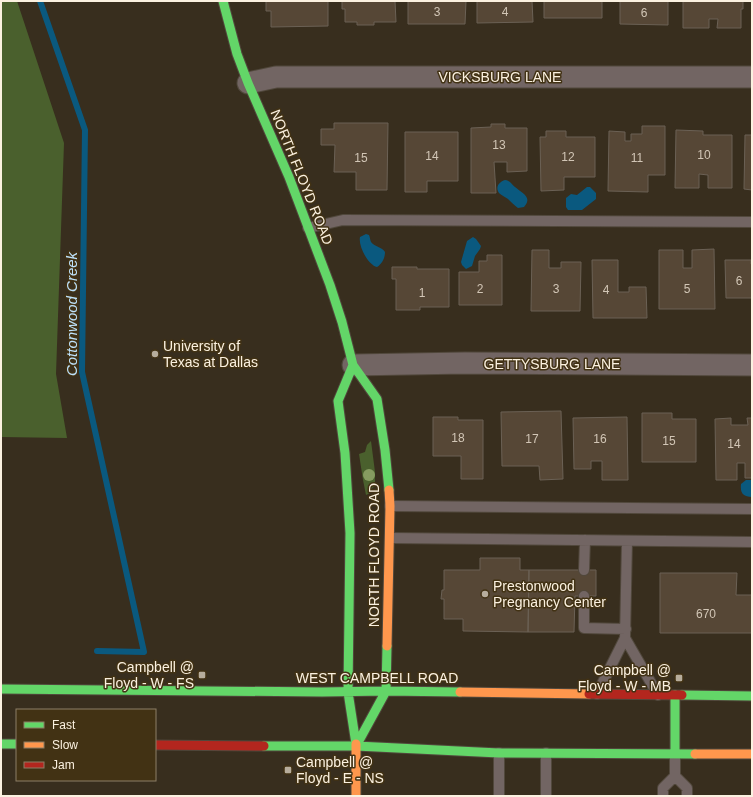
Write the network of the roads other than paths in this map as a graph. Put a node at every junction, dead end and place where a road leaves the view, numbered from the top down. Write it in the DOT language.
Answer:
graph roads {
  1 [pos="223,1"];
  2 [pos="752,77"];
  3 [pos="248,83"];
  4 [pos="752,222"];
  5 [pos="308,228"];
  6 [pos="353,365"];
  7 [pos="752,365"];
  8 [pos="390,506"];
  9 [pos="752,509"];
  10 [pos="390,538"];
  11 [pos="585,540"];
  12 [pos="627,541"];
  13 [pos="752,542"];
  14 [pos="584,570"];
  15 [pos="584,596"];
  16 [pos="626,634"];
  17 [pos="1,689"];
  18 [pos="386,691"];
  19 [pos="348,692"];
  20 [pos="597,694"];
  21 [pos="658,695"];
  22 [pos="675,695"];
  23 [pos="752,696"];
  24 [pos="1,744"];
  25 [pos="16,744"];
  26 [pos="156,745"];
  27 [pos="356,746"];
  28 [pos="500,753"];
  29 [pos="546,753"];
  30 [pos="675,754"];
  31 [pos="752,754"];
  32 [pos="675,776"];
  33 [pos="356,796"];
  34 [pos="499,796"];
  35 [pos="546,796"];
  36 [pos="663,796"];
  37 [pos="687,796"];
  1 -- 3 [label="main road, NORTH FLOYD ROAD"];
  2 -- 3 [label="street, VICKSBURG LANE"];
  3 -- 5 [label="main road, NORTH FLOYD ROAD"];
  4 -- 5 [label="lane"];
  5 -- 6 [label="main road, NORTH FLOYD ROAD"];
  6 -- 7 [label="street, GETTYSBURG LANE"];
  6 -- 8 [label="main road, NORTH FLOYD ROAD"];
  6 -- 19 [label="main road, NORTH FLOYD ROAD"];
  8 -- 9 [label="lane"];
  8 -- 10 [label="main road, NORTH FLOYD ROAD"];
  10 -- 11 [label="lane"];
  10 -- 18 [label="main road, NORTH FLOYD ROAD"];
  11 -- 12 [label="lane"];
  11 -- 14 [label="lane"];
  12 -- 13 [label="lane"];
  12 -- 16 [label="lane"];
  15 -- 16 [label="lane"];
  16 -- 20 [label="lane"];
  16 -- 21 [label="lane"];
  17 -- 19 [label="main road, WEST CAMPBELL ROAD"];
  18 -- 19 [label="main road, WEST CAMPBELL ROAD"];
  18 -- 20 [label="main road, WEST CAMPBELL ROAD"];
  18 -- 27 [label="main road, NORTH FLOYD ROAD"];
  19 -- 27 [label="main road, NORTH FLOYD ROAD"];
  20 -- 21 [label="main road, WEST CAMPBELL ROAD"];
  21 -- 22 [label="main road, WEST CAMPBELL ROAD"];
  22 -- 23 [label="main road, WEST CAMPBELL ROAD"];
  22 -- 30 [label="main road"];
  24 -- 25 [label="main road"];
  26 -- 27 [label="main road"];
  27 -- 28 [label="main road"];
  27 -- 33 [label="main road, NORTH FLOYD ROAD"];
  28 -- 29 [label="main road"];
  28 -- 34 [label="lane"];
  29 -- 30 [label="main road"];
  29 -- 35 [label="lane"];
  30 -- 31 [label="main road"];
  30 -- 32 [label="lane"];
  32 -- 36 [label="lane"];
  32 -- 37 [label="lane"];
}
